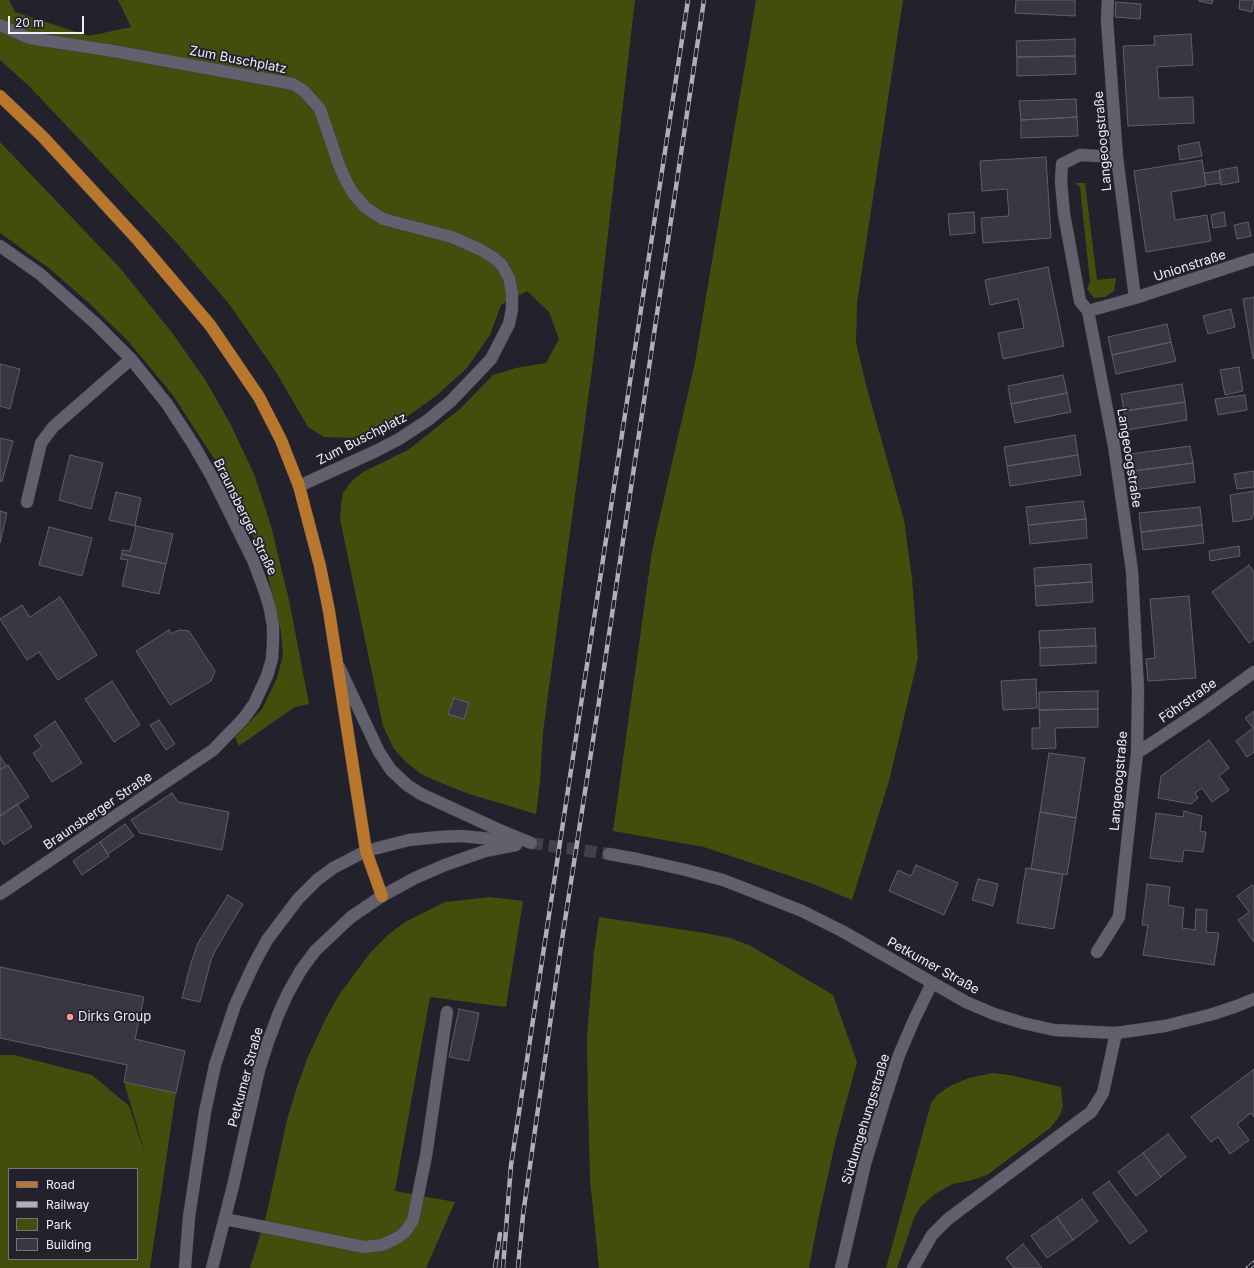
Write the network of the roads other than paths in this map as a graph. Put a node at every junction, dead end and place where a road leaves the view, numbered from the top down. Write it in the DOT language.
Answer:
graph roads {
  1 [pos="1108,0"];
  2 [pos="0,25"];
  3 [pos="0,96"];
  4 [pos="1117,157"];
  5 [pos="0,246"];
  6 [pos="1254,259"];
  7 [pos="1135,298"];
  8 [pos="1088,311"];
  9 [pos="131,359"];
  10 [pos="299,486"];
  11 [pos="27,502"];
  12 [pos="336,659"];
  13 [pos="1254,672"];
  14 [pos="1137,753"];
  15 [pos="531,843"];
  16 [pos="366,851"];
  17 [pos="609,854"];
  18 [pos="0,894"];
  19 [pos="382,896"];
  20 [pos="1098,952"];
  21 [pos="932,983"];
  22 [pos="1254,999"];
  23 [pos="447,1012"];
  24 [pos="1116,1033"];
  25 [pos="225,1219"];
  26 [pos="185,1268"];
  27 [pos="212,1268"];
  28 [pos="841,1268"];
  29 [pos="913,1268"];
  1 -- 4 [label="street, Langeoogstraße"];
  2 -- 10 [label="street, Zum Buschplatz"];
  3 -- 10 [label="main road"];
  4 -- 7 [label="street, Langeoogstraße"];
  4 -- 8 [label="street, Langeoogstraße"];
  5 -- 9 [label="street, Braunsberger Straße"];
  6 -- 7 [label="street, Unionstraße"];
  7 -- 8 [label="street"];
  8 -- 14 [label="street, Langeoogstraße"];
  9 -- 11 [label="street"];
  9 -- 18 [label="street, Braunsberger Straße"];
  10 -- 12 [label="main road"];
  12 -- 15 [label="street"];
  12 -- 16 [label="main road"];
  13 -- 14 [label="street, Föhrstraße"];
  14 -- 20 [label="street, Langeoogstraße"];
  15 -- 16 [label="street"];
  15 -- 19 [label="street, Petkumer Straße"];
  16 -- 19 [label="main road"];
  16 -- 26 [label="street"];
  17 -- 21 [label="street, Petkumer Straße"];
  19 -- 25 [label="street, Petkumer Straße"];
  21 -- 24 [label="street, Petkumer Straße"];
  21 -- 28 [label="street, Südumgehungsstraße"];
  22 -- 24 [label="street, Petkumer Straße"];
  23 -- 25 [label="street"];
  24 -- 29 [label="street"];
  25 -- 27 [label="street, Petkumer Straße"];
}
